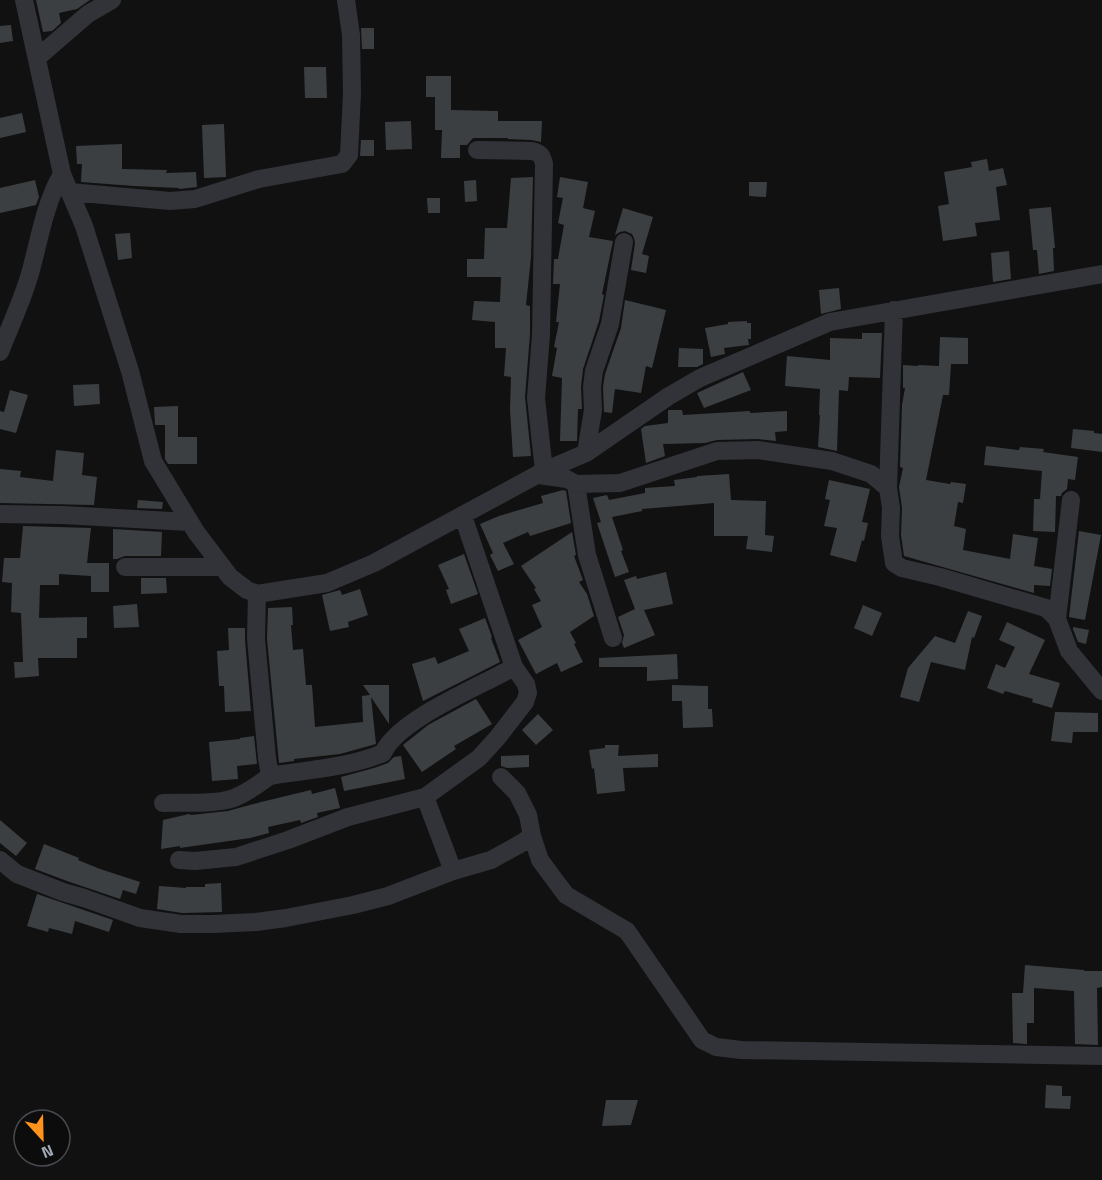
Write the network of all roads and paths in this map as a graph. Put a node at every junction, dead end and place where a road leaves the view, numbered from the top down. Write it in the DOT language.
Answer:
graph roads {
  1 [pos="24,0"];
  2 [pos="112,0"];
  3 [pos="346,0"];
  4 [pos="37,58"];
  5 [pos="477,150"];
  6 [pos="62,174"];
  7 [pos="70,192"];
  8 [pos="624,242"];
  9 [pos="1102,274"];
  10 [pos="894,310"];
  11 [pos="0,352"];
  12 [pos="586,453"];
  13 [pos="542,473"];
  14 [pos="576,484"];
  15 [pos="888,488"];
  16 [pos="1071,500"];
  17 [pos="0,514"];
  18 [pos="463,516"];
  19 [pos="189,522"];
  20 [pos="125,567"];
  21 [pos="223,567"];
  22 [pos="257,594"];
  23 [pos="1057,619"];
  24 [pos="613,638"];
  25 [pos="514,668"];
  26 [pos="1102,691"];
  27 [pos="270,776"];
  28 [pos="501,777"];
  29 [pos="425,797"];
  30 [pos="163,803"];
  31 [pos="532,836"];
  32 [pos="0,860"];
  33 [pos="179,860"];
  34 [pos="453,871"];
  35 [pos="1102,1056"];
  1 -- 4 [label="street"];
  2 -- 4 [label="street"];
  3 -- 7 [label="street"];
  4 -- 6 [label="street"];
  5 -- 13 [label="street"];
  6 -- 7 [label="street"];
  6 -- 11 [label="street"];
  7 -- 19 [label="street"];
  8 -- 12 [label="street"];
  9 -- 10 [label="street"];
  10 -- 12 [label="street"];
  10 -- 15 [label="street"];
  12 -- 13 [label="street"];
  13 -- 14 [label="street"];
  13 -- 18 [label="street"];
  14 -- 15 [label="street"];
  14 -- 24 [label="street"];
  15 -- 23 [label="street"];
  16 -- 23 [label="street"];
  17 -- 19 [label="street"];
  18 -- 22 [label="street"];
  18 -- 25 [label="street"];
  19 -- 21 [label="street"];
  20 -- 21 [label="street"];
  21 -- 22 [label="street"];
  22 -- 27 [label="street"];
  23 -- 26 [label="street"];
  25 -- 27 [label="street"];
  25 -- 29 [label="street"];
  27 -- 30 [label="street"];
  28 -- 31 [label="street"];
  29 -- 33 [label="street"];
  29 -- 34 [label="street"];
  31 -- 34 [label="street"];
  31 -- 35 [label="street"];
  32 -- 34 [label="street"];
}
